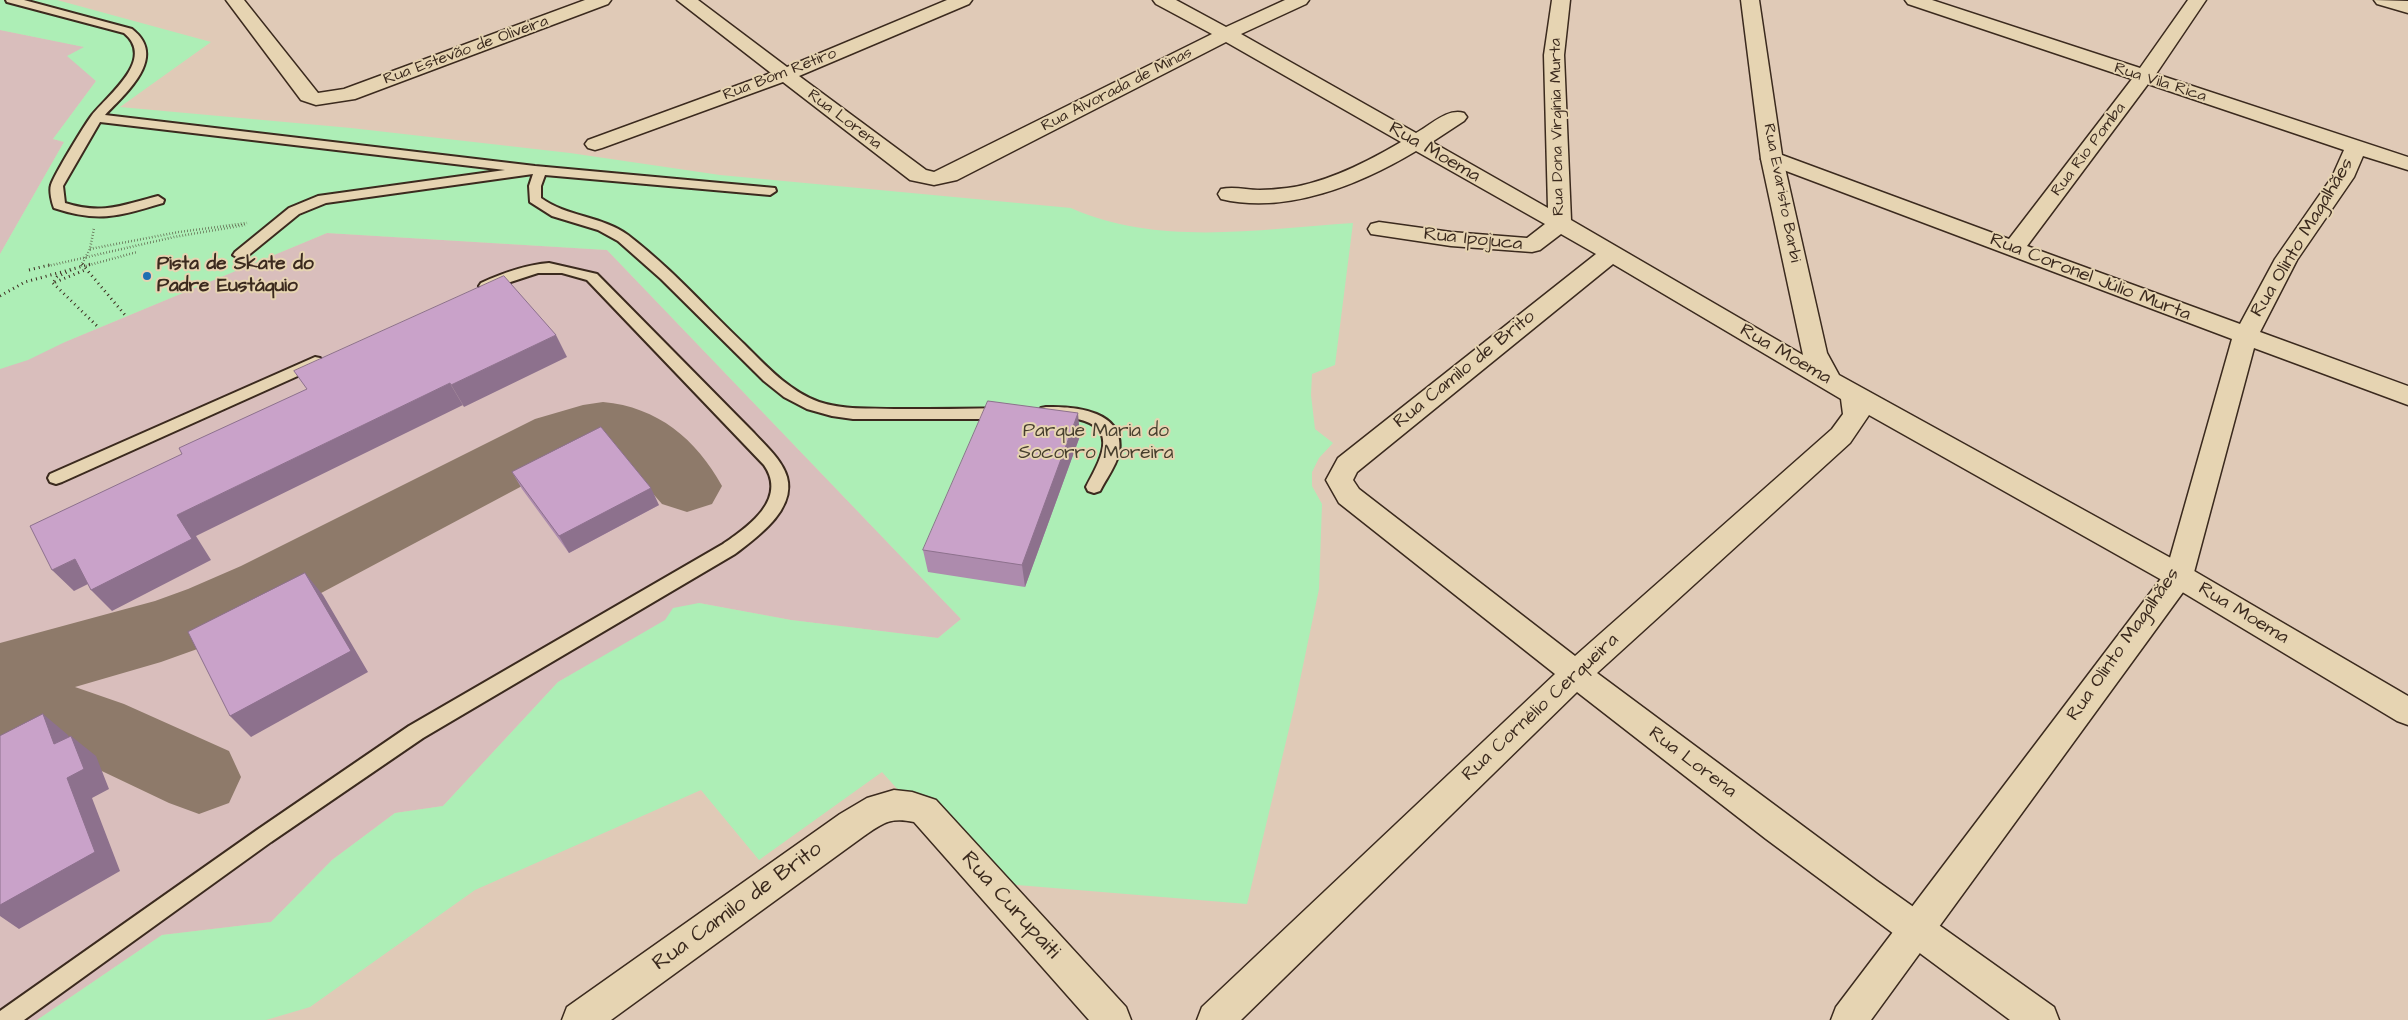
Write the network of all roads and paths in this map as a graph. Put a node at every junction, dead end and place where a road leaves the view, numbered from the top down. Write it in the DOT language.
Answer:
graph roads {
  1 [pos="11,0"];
  2 [pos="602,0"];
  3 [pos="686,0"];
  4 [pos="963,0"];
  5 [pos="1162,0"];
  6 [pos="1300,0"];
  7 [pos="1560,0"];
  8 [pos="1750,0"];
  9 [pos="1914,0"];
  10 [pos="2197,0"];
  11 [pos="2383,0"];
  12 [pos="244,2"];
  13 [pos="2408,7"];
  14 [pos="1226,34"];
  15 [pos="784,75"];
  16 [pos="2144,78"];
  17 [pos="1457,117"];
  18 [pos="96,118"];
  19 [pos="1416,143"];
  20 [pos="595,144"];
  21 [pos="2356,147"];
  22 [pos="1772,159"];
  23 [pos="2408,164"];
  24 [pos="537,171"];
  25 [pos="934,179"];
  26 [pos="770,191"];
  27 [pos="1229,194"];
  28 [pos="158,200"];
  29 [pos="97,215"];
  30 [pos="282,219"];
  31 [pos="1560,224"];
  32 [pos="1379,229"];
  33 [pos="90,249"];
  34 [pos="2013,249"];
  35 [pos="137,252"];
  36 [pos="1612,253"];
  37 [pos="240,254"];
  38 [pos="86,256"];
  39 [pos="81,266"];
  40 [pos="29,270"];
  41 [pos="85,270"];
  42 [pos="53,283"];
  43 [pos="468,294"];
  44 [pos="0,296"];
  45 [pos="125,315"];
  46 [pos="97,326"];
  47 [pos="2245,337"];
  48 [pos="326,357"];
  49 [pos="1841,388"];
  50 [pos="2408,396"];
  51 [pos="1034,412"];
  52 [pos="1014,413"];
  53 [pos="56,478"];
  54 [pos="1094,487"];
  55 [pos="1349,496"];
  56 [pos="2179,576"];
  57 [pos="1575,674"];
  58 [pos="2408,712"];
  59 [pos="900,803"];
  60 [pos="1916,932"];
  61 [pos="6,1020"];
  62 [pos="580,1020"];
  63 [pos="1113,1020"];
  64 [pos="1215,1020"];
  65 [pos="1849,1020"];
  66 [pos="2042,1020"];
  1 -- 18 [label="lane"];
  2 -- 12 [label="street, Rua Estevão de Oliveira"];
  3 -- 15 [label="street, Rua Lorena"];
  4 -- 15 [label="street, Rua Bom Retiro"];
  5 -- 14 [label="street, Rua Moema"];
  6 -- 14 [label="street, Rua Alvorada de Minas"];
  7 -- 31 [label="street, Rua Dona Virgínia Murta"];
  8 -- 22 [label="street, Rua Evaristo Barbi"];
  9 -- 16 [label="street, Rua Vila Rica"];
  10 -- 16 [label="street, Rua Rio Pomba"];
  11 -- 13 [label="street"];
  14 -- 19 [label="street, Rua Moema"];
  14 -- 25 [label="street, Rua Alvorada de Minas"];
  15 -- 20 [label="street, Rua Bom Retiro"];
  15 -- 25 [label="street, Rua Lorena"];
  16 -- 21 [label="street, Rua Vila Rica"];
  16 -- 34 [label="street, Rua Rio Pomba"];
  17 -- 19 [label="street"];
  18 -- 24 [label="lane"];
  18 -- 29 [label="lane"];
  19 -- 27 [label="street"];
  19 -- 31 [label="street, Rua Moema"];
  21 -- 23 [label="street, Rua Vila Rica"];
  21 -- 47 [label="street, Rua Olinto Magalhães"];
  22 -- 34 [label="street, Rua Coronel Júlio Murta"];
  22 -- 49 [label="street, Rua Evaristo Barbi"];
  24 -- 26 [label="lane"];
  24 -- 30 [label="lane"];
  24 -- 52 [label="lane"];
  28 -- 29 [label="lane"];
  29 -- 33 [label="path"];
  30 -- 33 [label="path"];
  30 -- 37 [label="lane"];
  30 -- 38 [label="path"];
  31 -- 32 [label="street, Rua Ipojuca"];
  31 -- 36 [label="street, Rua Moema"];
  33 -- 38 [label="path"];
  34 -- 47 [label="street, Rua Coronel Júlio Murta"];
  35 -- 39 [label="path"];
  36 -- 49 [label="street, Rua Moema"];
  36 -- 55 [label="street, Rua Camilo de Brito"];
  38 -- 39 [label="path"];
  38 -- 40 [label="path"];
  39 -- 41 [label="path"];
  39 -- 42 [label="path"];
  39 -- 44 [label="path"];
  41 -- 42 [label="path"];
  41 -- 45 [label="path"];
  42 -- 46 [label="path"];
  43 -- 61 [label="lane"];
  47 -- 50 [label="street, Rua Coronel Júlio Murta"];
  47 -- 56 [label="street, Rua Olinto Magalhães"];
  48 -- 53 [label="lane"];
  49 -- 56 [label="street, Rua Moema"];
  49 -- 57 [label="street, Rua Cornélio Cerqueira"];
  51 -- 54 [label="lane"];
  55 -- 57 [label="street, Rua Lorena"];
  56 -- 58 [label="street, Rua Moema"];
  56 -- 60 [label="street, Rua Olinto Magalhães"];
  57 -- 60 [label="street, Rua Lorena"];
  57 -- 64 [label="street, Rua Cornélio Cerqueira"];
  59 -- 62 [label="street, Rua Camilo de Brito"];
  59 -- 63 [label="street, Rua Curupaiti"];
  60 -- 65 [label="street, Rua Olinto Magalhães"];
  60 -- 66 [label="street, Rua Lorena"];
}
